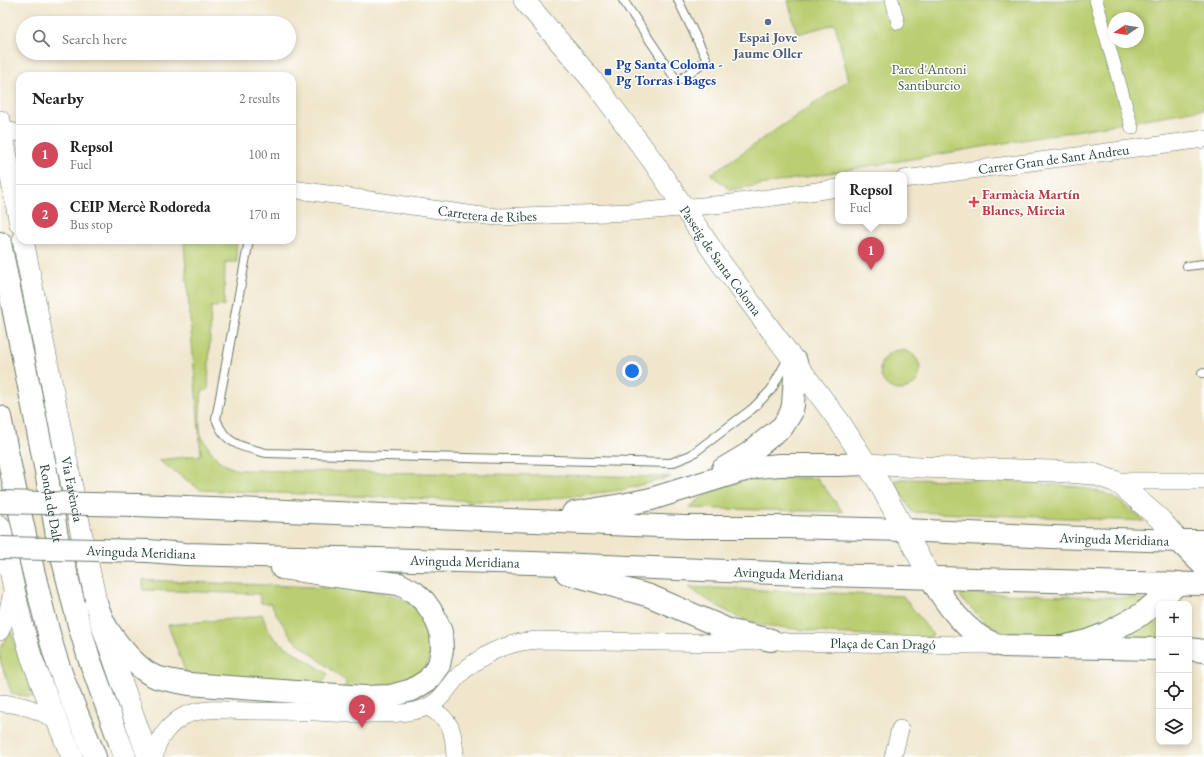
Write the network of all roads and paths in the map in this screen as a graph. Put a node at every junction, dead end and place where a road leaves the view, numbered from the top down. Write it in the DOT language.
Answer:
graph roads {
  1 [pos="623,0"];
  2 [pos="678,0"];
  3 [pos="892,0"];
  4 [pos="1096,0"];
  5 [pos="528,1"];
  6 [pos="898,23"];
  7 [pos="6,128"];
  8 [pos="1132,128"];
  9 [pos="1204,139"];
  10 [pos="907,179"];
  11 [pos="835,188"];
  12 [pos="296,190"];
  13 [pos="16,197"];
  14 [pos="683,208"];
  15 [pos="0,243"];
  16 [pos="24,244"];
  17 [pos="248,244"];
  18 [pos="1204,264"];
  19 [pos="1187,266"];
  20 [pos="793,358"];
  21 [pos="0,416"];
  22 [pos="866,464"];
  23 [pos="1114,481"];
  24 [pos="1204,481"];
  25 [pos="687,488"];
  26 [pos="0,502"];
  27 [pos="524,521"];
  28 [pos="0,526"];
  29 [pos="905,530"];
  30 [pos="1179,541"];
  31 [pos="1204,541"];
  32 [pos="0,548"];
  33 [pos="186,554"];
  34 [pos="533,563"];
  35 [pos="1204,566"];
  36 [pos="930,577"];
  37 [pos="1179,583"];
  38 [pos="1204,584"];
  39 [pos="13,585"];
  40 [pos="96,604"];
  41 [pos="0,632"];
  42 [pos="771,640"];
  43 [pos="995,645"];
  44 [pos="1063,647"];
  45 [pos="1156,649"];
  46 [pos="1192,649"];
  47 [pos="1204,651"];
  48 [pos="0,703"];
  49 [pos="428,706"];
  50 [pos="56,721"];
  51 [pos="900,729"];
  52 [pos="72,757"];
  53 [pos="95,757"];
  54 [pos="125,757"];
  55 [pos="148,757"];
  56 [pos="155,757"];
  57 [pos="455,757"];
  58 [pos="894,757"];
  1 -- 2 [label="lane"];
  3 -- 6 [label="street"];
  4 -- 8 [label="street"];
  5 -- 14 [label="street, Passeig de Santa Coloma"];
  7 -- 13 [label="street"];
  9 -- 10 [label="street, Carrer Gran de Sant Andreu"];
  11 -- 14 [label="street"];
  12 -- 14 [label="street, Carretera de Ribes"];
  14 -- 20 [label="street, Passeig de Santa Coloma"];
  15 -- 54 [label="main road, Ronda de Dalt"];
  16 -- 40 [label="street, Via Favència"];
  17 -- 20 [label="lane"];
  18 -- 19 [label="lane"];
  20 -- 22 [label="street, Passeig de Santa Coloma"];
  20 -- 25 [label="main road"];
  21 -- 53 [label="main road"];
  22 -- 23 [label="street"];
  22 -- 25 [label="main road"];
  22 -- 29 [label="street, Passeig de Santa Coloma"];
  23 -- 24 [label="street"];
  23 -- 30 [label="street"];
  25 -- 27 [label="main road"];
  26 -- 27 [label="main road, Avinguda Meridiana, bridge"];
  27 -- 29 [label="main road, Avinguda Meridiana"];
  28 -- 39 [label="street"];
  29 -- 30 [label="main road, Avinguda Meridiana"];
  29 -- 36 [label="street"];
  30 -- 31 [label="main road, Avinguda Meridiana"];
  30 -- 35 [label="main road"];
  32 -- 33 [label="main road, Avinguda Meridiana, bridge"];
  33 -- 34 [label="main road, Avinguda Meridiana"];
  33 -- 40 [label="main road"];
  34 -- 36 [label="main road, Avinguda Meridiana"];
  34 -- 42 [label="main road"];
  36 -- 37 [label="main road, Avinguda Meridiana"];
  36 -- 43 [label="main road, Plaça de Can Dragó"];
  37 -- 38 [label="main road, Avinguda Meridiana"];
  37 -- 44 [label="main road"];
  39 -- 41 [label="street"];
  39 -- 50 [label="street"];
  40 -- 55 [label="street, Via Favència"];
  42 -- 43 [label="street, Plaça de Can Dragó"];
  42 -- 49 [label="street"];
  43 -- 44 [label="main road, Plaça de Can Dragó"];
  44 -- 45 [label="main road, Plaça de Can Dragó"];
  46 -- 47 [label="main road"];
  48 -- 50 [label="street"];
  49 -- 56 [label="street"];
  49 -- 57 [label="street"];
  50 -- 52 [label="street"];
  51 -- 58 [label="street"];
}
